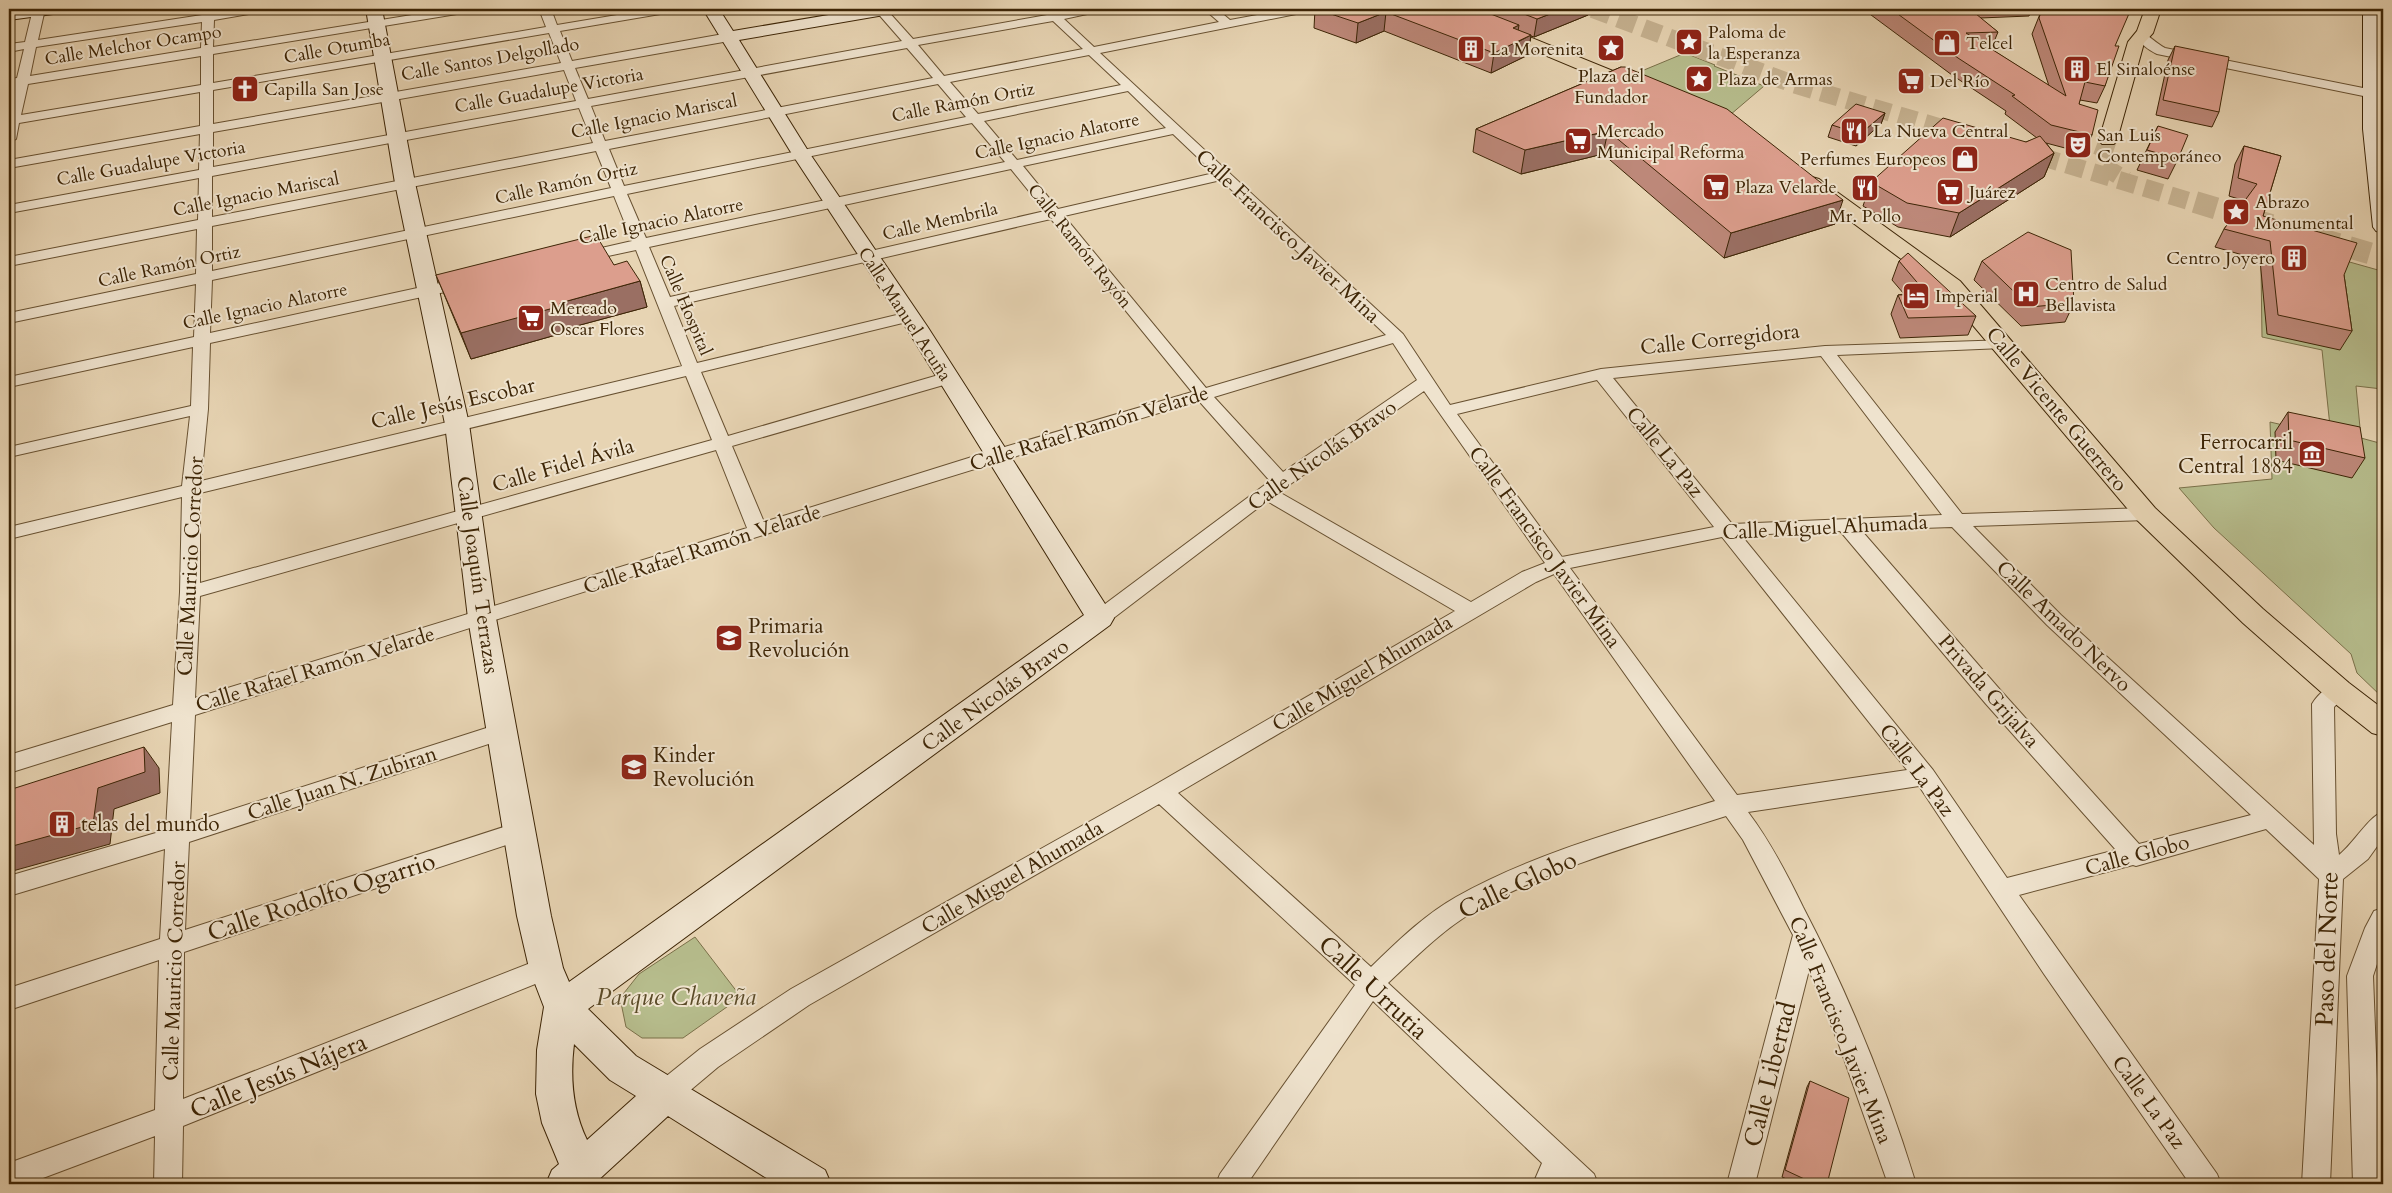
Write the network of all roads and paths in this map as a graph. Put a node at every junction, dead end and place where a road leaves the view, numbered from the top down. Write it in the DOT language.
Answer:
graph roads {
  1 [pos="261,9"];
  2 [pos="469,9"];
  3 [pos="545,9"];
  4 [pos="672,9"];
  5 [pos="711,9"];
  6 [pos="884,9"];
  7 [pos="1097,9"];
  8 [pos="1210,9"];
  9 [pos="1306,9"];
  10 [pos="1433,9"];
  11 [pos="2154,9"];
  12 [pos="2370,9"];
  13 [pos="44,10"];
  14 [pos="1051,12"];
  15 [pos="208,13"];
  16 [pos="9,16"];
  17 [pos="376,16"];
  18 [pos="1228,24"];
  19 [pos="554,29"];
  20 [pos="2142,36"];
  21 [pos="729,37"];
  22 [pos="910,43"];
  23 [pos="31,45"];
  24 [pos="9,48"];
  25 [pos="1092,50"];
  26 [pos="207,51"];
  27 [pos="384,58"];
  28 [pos="568,66"];
  29 [pos="750,72"];
  30 [pos="941,79"];
  31 [pos="23,80"];
  32 [pos="9,83"];
  33 [pos="1131,87"];
  34 [pos="205,88"];
  35 [pos="2377,95"];
  36 [pos="1658,96"];
  37 [pos="391,97"];
  38 [pos="583,103"];
  39 [pos="775,111"];
  40 [pos="975,119"];
  41 [pos="11,121"];
  42 [pos="206,130"];
  43 [pos="1175,130"];
  44 [pos="398,136"];
  45 [pos="9,139"];
  46 [pos="2108,140"];
  47 [pos="601,145"];
  48 [pos="801,154"];
  49 [pos="9,164"];
  50 [pos="1014,164"];
  51 [pos="206,173"];
  52 [pos="1800,174"];
  53 [pos="1223,175"];
  54 [pos="405,183"];
  55 [pos="619,190"];
  56 [pos="834,203"];
  57 [pos="9,208"];
  58 [pos="1055,214"];
  59 [pos="204,224"];
  60 [pos="2383,227"];
  61 [pos="416,234"];
  62 [pos="641,244"];
  63 [pos="868,257"];
  64 [pos="9,261"];
  65 [pos="563,261"];
  66 [pos="204,278"];
  67 [pos="486,278"];
  68 [pos="428,291"];
  69 [pos="665,303"];
  70 [pos="909,317"];
  71 [pos="9,318"];
  72 [pos="1397,337"];
  73 [pos="201,339"];
  74 [pos="2003,344"];
  75 [pos="1825,351"];
  76 [pos="693,370"];
  77 [pos="1601,374"];
  78 [pos="948,378"];
  79 [pos="1427,381"];
  80 [pos="9,382"];
  81 [pos="1203,395"];
  82 [pos="199,409"];
  83 [pos="1446,411"];
  84 [pos="457,424"];
  85 [pos="721,444"];
  86 [pos="9,452"];
  87 [pos="997,455"];
  88 [pos="1274,488"];
  89 [pos="191,489"];
  90 [pos="2146,514"];
  91 [pos="470,515"];
  92 [pos="1957,520"];
  93 [pos="1845,524"];
  94 [pos="1729,530"];
  95 [pos="758,532"];
  96 [pos="9,533"];
  97 [pos="1558,565"];
  98 [pos="190,592"];
  99 [pos="1469,610"];
  100 [pos="482,618"];
  101 [pos="1100,618"];
  102 [pos="2339,691"];
  103 [pos="183,709"];
  104 [pos="2383,725"];
  105 [pos="502,731"];
  106 [pos="9,764"];
  107 [pos="1925,776"];
  108 [pos="1161,792"];
  109 [pos="1732,805"];
  110 [pos="2271,819"];
  111 [pos="2383,821"];
  112 [pos="519,831"];
  113 [pos="178,836"];
  114 [pos="2136,856"];
  115 [pos="2331,876"];
  116 [pos="9,886"];
  117 [pos="2002,889"];
  118 [pos="2383,918"];
  119 [pos="1805,935"];
  120 [pos="172,944"];
  121 [pos="546,968"];
  122 [pos="1371,983"];
  123 [pos="9,999"];
  124 [pos="562,1007"];
  125 [pos="664,1095"];
  126 [pos="169,1118"];
  127 [pos="1552,1172"];
  128 [pos="9,1177"];
  129 [pos="574,1177"];
  130 [pos="168,1184"];
  131 [pos="811,1184"];
  132 [pos="1230,1184"];
  133 [pos="1584,1184"];
  134 [pos="1741,1184"];
  135 [pos="1902,1184"];
  136 [pos="2208,1184"];
  137 [pos="2316,1184"];
  138 [pos="2367,1184"];
  1 -- 15 [label="street"];
  2 -- 17 [label="street, Calle Melchor Ocampo"];
  3 -- 19 [label="street, Calle Hospital"];
  4 -- 19 [label="street, Calle Otumba"];
  5 -- 21 [label="main road, Calle Manuel Acuña"];
  6 -- 21 [label="main road, Calle Santos Delgollado"];
  6 -- 22 [label="street, Calle Ramón Rayón"];
  7 -- 14 [label="street, Calle Guadalupe Victoria"];
  8 -- 18 [label="street"];
  9 -- 18 [label="street, Calle Ignacio Mariscal"];
  10 -- 36 [label="main road"];
  11 -- 20 [label="main road"];
  12 -- 35 [label="main road"];
  13 -- 16 [label="main road"];
  13 -- 23 [label="street"];
  14 -- 22 [label="street, Calle Guadalupe Victoria"];
  14 -- 25 [label="street, Calle Francisco Javier Mina"];
  15 -- 23 [label="street"];
  15 -- 26 [label="street, Calle Mauricio Corredor"];
  17 -- 26 [label="street, Calle Melchor Ocampo"];
  17 -- 27 [label="main road, Calle Joaquín Terrazas"];
  18 -- 25 [label="street, Calle Ignacio Mariscal"];
  19 -- 27 [label="street, Calle Otumba"];
  19 -- 28 [label="street, Calle Hospital"];
  20 -- 35 [label="street"];
  20 -- 46 [label="main road"];
  21 -- 28 [label="street, Calle Santos Delgollado"];
  21 -- 29 [label="main road, Calle Manuel Acuña"];
  22 -- 29 [label="street, Calle Guadalupe Victoria"];
  22 -- 30 [label="street, Calle Ramón Rayón"];
  23 -- 24 [label="street"];
  23 -- 31 [label="street"];
  25 -- 30 [label="street, Calle Ignacio Mariscal"];
  25 -- 33 [label="street, Calle Francisco Javier Mina"];
  26 -- 31 [label="street, Calle Melchor Ocampo"];
  26 -- 34 [label="street, Calle Mauricio Corredor"];
  27 -- 34 [label="street, Calle Otumba"];
  27 -- 37 [label="main road, Calle Joaquín Terrazas"];
  28 -- 37 [label="street, Calle Santos Delgollado"];
  28 -- 38 [label="street, Calle Hospital"];
  29 -- 38 [label="street, Calle Guadalupe Victoria"];
  29 -- 39 [label="main road, Calle Manuel Acuña"];
  30 -- 39 [label="street, Calle Ignacio Mariscal"];
  30 -- 40 [label="street, Calle Ramón Rayón"];
  31 -- 32 [label="street, Calle Melchor Ocampo"];
  31 -- 41 [label="street"];
  33 -- 40 [label="street, Calle Ramón Ortiz"];
  33 -- 43 [label="street, Calle Francisco Javier Mina"];
  34 -- 41 [label="street, Calle Otumba"];
  34 -- 42 [label="street, Calle Mauricio Corredor"];
  35 -- 60 [label="main road"];
  37 -- 42 [label="street, Calle Santos Delgollado"];
  37 -- 44 [label="main road, Calle Joaquín Terrazas"];
  38 -- 44 [label="street, Calle Guadalupe Victoria"];
  38 -- 47 [label="street, Calle Hospital"];
  39 -- 47 [label="street, Calle Ignacio Mariscal"];
  39 -- 48 [label="main road, Calle Manuel Acuña"];
  40 -- 48 [label="street, Calle Ramón Ortiz"];
  40 -- 50 [label="street, Calle Ramón Rayón"];
  41 -- 45 [label="street"];
  42 -- 49 [label="street, Calle Santos Delgollado"];
  42 -- 51 [label="street, Calle Mauricio Corredor"];
  43 -- 50 [label="street, Calle Ignacio Alatorre"];
  43 -- 53 [label="street, Calle Francisco Javier Mina"];
  44 -- 51 [label="street, Calle Guadalupe Victoria"];
  44 -- 54 [label="main road, Calle Joaquín Terrazas"];
  47 -- 54 [label="street, Calle Ignacio Mariscal"];
  47 -- 55 [label="street, Calle Hospital"];
  48 -- 55 [label="street, Calle Ramón Ortiz"];
  48 -- 56 [label="main road, Calle Manuel Acuña"];
  50 -- 56 [label="street, Calle Ignacio Alatorre"];
  50 -- 58 [label="street, Calle Ramón Rayón"];
  51 -- 57 [label="street, Calle Guadalupe Victoria"];
  51 -- 59 [label="street, Calle Mauricio Corredor"];
  52 -- 74 [label="main road, Calle Vicente Guerrero"];
  53 -- 58 [label="street, Calle Membrila"];
  53 -- 72 [label="street, Calle Francisco Javier Mina"];
  54 -- 59 [label="street, Calle Ignacio Mariscal"];
  54 -- 61 [label="main road, Calle Joaquín Terrazas"];
  55 -- 61 [label="street, Calle Ramón Ortiz"];
  55 -- 62 [label="street, Calle Hospital"];
  56 -- 62 [label="street, Calle Ignacio Alatorre"];
  56 -- 63 [label="main road, Calle Manuel Acuña"];
  58 -- 63 [label="street, Calle Membrila"];
  58 -- 81 [label="street, Calle Ramón Rayón"];
  59 -- 64 [label="street, Calle Ignacio Mariscal"];
  59 -- 66 [label="street, Calle Mauricio Corredor"];
  61 -- 66 [label="street, Calle Ramón Ortiz"];
  61 -- 68 [label="main road, Calle Joaquín Terrazas"];
  62 -- 65 [label="street, Calle Ignacio Alatorre"];
  62 -- 69 [label="street, Calle Hospital"];
  63 -- 69 [label="street, Calle Membrila"];
  63 -- 70 [label="main road, Calle Manuel Acuña"];
  66 -- 71 [label="street, Calle Ramón Ortiz"];
  66 -- 73 [label="street, Calle Mauricio Corredor"];
  67 -- 68 [label="street, Calle Ignacio Alatorre"];
  68 -- 73 [label="street, Calle Ignacio Alatorre"];
  68 -- 84 [label="main road, Calle Joaquín Terrazas"];
  69 -- 76 [label="street, Calle Hospital"];
  70 -- 76 [label="street, Calle Jesús Escobar"];
  70 -- 78 [label="main road, Calle Manuel Acuña"];
  72 -- 79 [label="street, Calle Francisco Javier Mina"];
  72 -- 81 [label="street, Calle Rafael Ramón Velarde"];
  73 -- 80 [label="street, Calle Ignacio Alatorre"];
  73 -- 82 [label="street, Calle Mauricio Corredor"];
  74 -- 75 [label="street, Calle Corregidora"];
  74 -- 90 [label="main road, Calle Vicente Guerrero"];
  75 -- 77 [label="street, Calle Corregidora"];
  75 -- 92 [label="street, Calle Amado Nervo"];
  76 -- 84 [label="street, Calle Jesús Escobar"];
  76 -- 85 [label="street, Calle Hospital"];
  77 -- 83 [label="street, Calle Corregidora"];
  77 -- 94 [label="street, Calle La Paz"];
  78 -- 85 [label="street, Calle Fidel Ávila"];
  78 -- 87 [label="main road, Calle Manuel Acuña"];
  79 -- 83 [label="street, Calle Francisco Javier Mina"];
  79 -- 88 [label="street, Calle Nicolás Bravo"];
  81 -- 87 [label="street, Calle Rafael Ramón Velarde"];
  81 -- 88 [label="street, Calle Ramón Rayón"];
  82 -- 86 [label="street"];
  82 -- 89 [label="street, Calle Mauricio Corredor"];
  83 -- 97 [label="street, Calle Francisco Javier Mina"];
  84 -- 89 [label="street, Calle Jesús Escobar"];
  84 -- 91 [label="main road, Calle Joaquín Terrazas"];
  85 -- 91 [label="street, Calle Fidel Ávila"];
  85 -- 95 [label="street, Calle Hospital"];
  87 -- 95 [label="street, Calle Rafael Ramón Velarde"];
  87 -- 101 [label="main road, Calle Manuel Acuña"];
  88 -- 99 [label="street, Calle Ramón Rayón"];
  88 -- 101 [label="street, Calle Nicolás Bravo"];
  89 -- 96 [label="street, Calle Jesús Escobar"];
  89 -- 98 [label="street, Calle Mauricio Corredor"];
  90 -- 92 [label="street, Calle Miguel Ahumada"];
  90 -- 102 [label="main road, Calle Vicente Guerrero"];
  91 -- 98 [label="street, Calle Fidel Ávila"];
  91 -- 100 [label="main road, Calle Joaquín Terrazas"];
  92 -- 93 [label="street, Calle Miguel Ahumada"];
  92 -- 110 [label="street, Calle Amado Nervo"];
  93 -- 94 [label="street, Calle Miguel Ahumada"];
  93 -- 114 [label="street, Privada Grijalva"];
  94 -- 97 [label="street, Calle Miguel Ahumada"];
  94 -- 107 [label="street, Calle La Paz"];
  95 -- 100 [label="street, Calle Rafael Ramón Velarde"];
  97 -- 99 [label="street, Calle Miguel Ahumada"];
  97 -- 109 [label="street, Calle Francisco Javier Mina"];
  98 -- 103 [label="street, Calle Mauricio Corredor"];
  99 -- 108 [label="street, Calle Miguel Ahumada"];
  100 -- 103 [label="street, Calle Rafael Ramón Velarde"];
  100 -- 105 [label="main road, Calle Joaquín Terrazas"];
  101 -- 124 [label="main road, Calle Nicolás Bravo"];
  102 -- 104 [label="main road, Calle Vicente Guerrero"];
  102 -- 115 [label="street, Paso del Norte"];
  103 -- 106 [label="street, Calle Rafael Ramón Velarde"];
  103 -- 113 [label="street, Calle Mauricio Corredor"];
  105 -- 112 [label="main road, Calle Joaquín Terrazas"];
  105 -- 113 [label="street, Calle Juan N. Zubiran"];
  107 -- 109 [label="street, Calle Globo"];
  107 -- 117 [label="street, Calle La Paz"];
  108 -- 122 [label="street, Calle Urrutia"];
  108 -- 125 [label="street, Calle Miguel Ahumada"];
  109 -- 119 [label="street, Calle Francisco Javier Mina"];
  109 -- 122 [label="street, Calle Globo"];
  110 -- 114 [label="street, Calle Globo"];
  110 -- 115 [label="street, Calle Amado Nervo"];
  111 -- 115 [label="street"];
  112 -- 120 [label="street, Calle Rodolfo Ogarrio"];
  112 -- 121 [label="main road, Calle Joaquín Terrazas"];
  113 -- 116 [label="street, Calle Juan N. Zubiran"];
  113 -- 120 [label="street, Calle Mauricio Corredor"];
  114 -- 117 [label="street, Calle Globo"];
  115 -- 137 [label="street, Paso del Norte"];
  117 -- 136 [label="street, Calle La Paz"];
  118 -- 138 [label="street, Paso del Norte"];
  119 -- 134 [label="street, Calle Libertad"];
  119 -- 135 [label="street, Calle Francisco Javier Mina"];
  120 -- 123 [label="street, Calle Rodolfo Ogarrio"];
  120 -- 126 [label="street, Calle Mauricio Corredor"];
  121 -- 124 [label="main road, Calle Joaquín Terrazas"];
  121 -- 126 [label="street, Calle Jesús Nájera"];
  122 -- 127 [label="street, Calle Urrutia"];
  122 -- 132 [label="street, Calle Globo"];
  124 -- 125 [label="main road, Calle Joaquín Terrazas"];
  124 -- 129 [label="main road"];
  125 -- 129 [label="main road"];
  125 -- 131 [label="main road, Calle Joaquín Terrazas"];
  126 -- 128 [label="street, Calle Jesús Nájera"];
  126 -- 130 [label="street, Calle Mauricio Corredor"];
  127 -- 133 [label="street, Calle Urrutia"];
}
